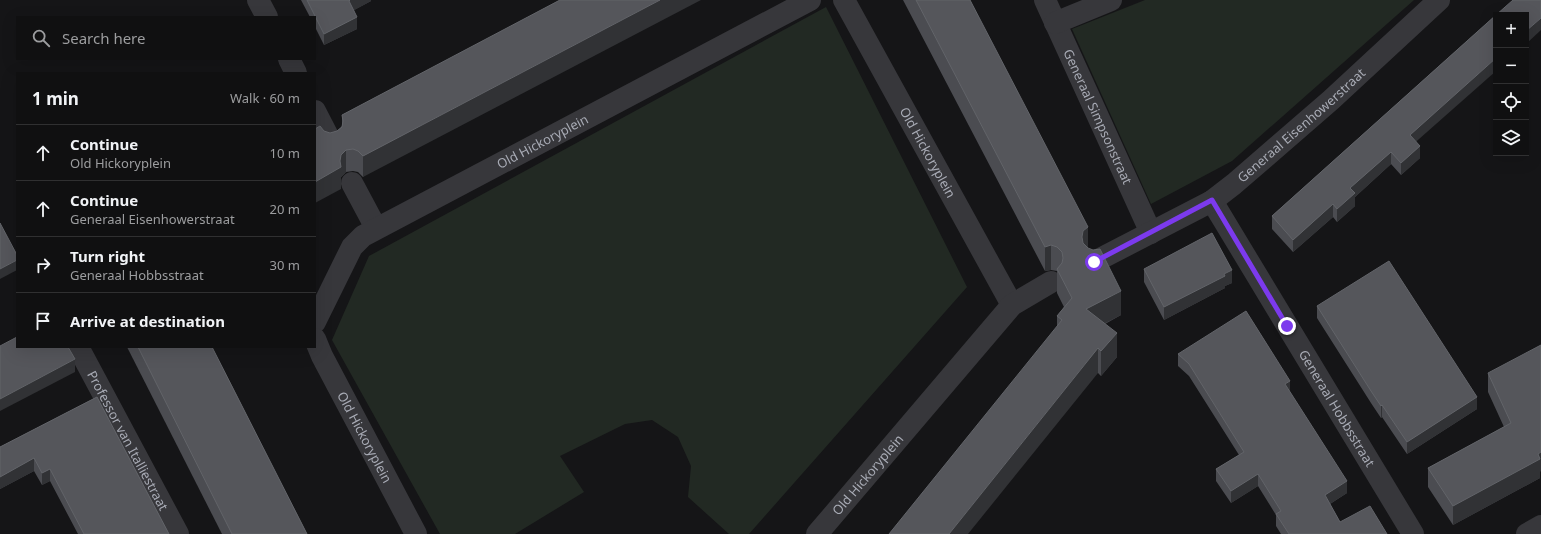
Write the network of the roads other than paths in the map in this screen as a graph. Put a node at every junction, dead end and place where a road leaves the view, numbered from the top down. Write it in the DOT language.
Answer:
graph roads {
  1 [pos="258,0"];
  2 [pos="810,0"];
  3 [pos="844,0"];
  4 [pos="1045,0"];
  5 [pos="1111,0"];
  6 [pos="1439,0"];
  7 [pos="266,16"];
  8 [pos="1056,23"];
  9 [pos="290,60"];
  10 [pos="296,72"];
  11 [pos="316,113"];
  12 [pos="331,142"];
  13 [pos="352,183"];
  14 [pos="1212,200"];
  15 [pos="376,228"];
  16 [pos="1152,233"];
  17 [pos="1094,262"];
  18 [pos="1051,282"];
  19 [pos="1012,305"];
  20 [pos="316,320"];
  21 [pos="316,341"];
  22 [pos="79,348"];
  23 [pos="1541,526"];
  24 [pos="178,534"];
  25 [pos="416,534"];
  26 [pos="816,534"];
  27 [pos="1414,534"];
  28 [pos="1527,534"];
  1 -- 7 [label="street"];
  2 -- 15 [label="street, Old Hickoryplein"];
  3 -- 19 [label="street, Old Hickoryplein"];
  4 -- 8 [label="street, Generaal Simpsonstraat"];
  5 -- 8 [label="street"];
  6 -- 14 [label="street, Generaal Eisenhowerstraat"];
  8 -- 16 [label="street, Generaal Simpsonstraat"];
  9 -- 10 [label="street"];
  11 -- 12 [label="street"];
  13 -- 15 [label="street"];
  14 -- 16 [label="street, Generaal Eisenhowerstraat"];
  14 -- 27 [label="street, Generaal Hobbsstraat"];
  15 -- 20 [label="street, Old Hickoryplein"];
  16 -- 17 [label="street"];
  18 -- 19 [label="street, Old Hickoryplein"];
  19 -- 26 [label="street, Old Hickoryplein"];
  21 -- 25 [label="street, Old Hickoryplein"];
  22 -- 24 [label="street, Professor van Italliestraat"];
  23 -- 28 [label="street"];
}
